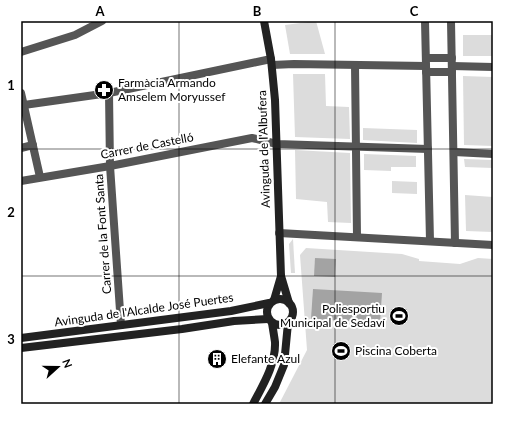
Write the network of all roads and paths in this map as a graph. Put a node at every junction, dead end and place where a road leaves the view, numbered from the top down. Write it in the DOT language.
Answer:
graph roads {
  1 [pos="102,21"];
  2 [pos="264,21"];
  3 [pos="425,21"];
  4 [pos="451,21"];
  5 [pos="21,52"];
  6 [pos="271,62"];
  7 [pos="355,65"];
  8 [pos="426,65"];
  9 [pos="452,66"];
  10 [pos="493,67"];
  11 [pos="109,93"];
  12 [pos="22,99"];
  13 [pos="277,144"];
  14 [pos="33,145"];
  15 [pos="356,146"];
  16 [pos="21,148"];
  17 [pos="428,150"];
  18 [pos="454,152"];
  19 [pos="493,154"];
  20 [pos="110,166"];
  21 [pos="40,177"];
  22 [pos="21,181"];
  23 [pos="279,233"];
  24 [pos="357,237"];
  25 [pos="430,242"];
  26 [pos="455,243"];
  27 [pos="493,245"];
  28 [pos="281,276"];
  29 [pos="272,302"];
  30 [pos="289,302"];
  31 [pos="270,321"];
  32 [pos="288,323"];
  33 [pos="121,325"];
  34 [pos="21,338"];
  35 [pos="21,348"];
  36 [pos="253,404"];
  37 [pos="266,404"];
  1 -- 5 [label="street"];
  2 -- 6 [label="street, Avinguda de l'Albufera"];
  3 -- 8 [label="street"];
  4 -- 9 [label="street"];
  6 -- 7 [label="street"];
  6 -- 11 [label="street"];
  6 -- 13 [label="street, Avinguda de l'Albufera"];
  7 -- 8 [label="street"];
  7 -- 15 [label="street"];
  8 -- 9 [label="street"];
  8 -- 9 [label="street"];
  8 -- 17 [label="street"];
  9 -- 10 [label="street"];
  9 -- 18 [label="street"];
  11 -- 12 [label="street"];
  11 -- 20 [label="street, Carrer de la Font Santa"];
  12 -- 14 [label="street"];
  13 -- 15 [label="street, Carrer de Castelló"];
  13 -- 20 [label="street, Carrer de Castelló"];
  13 -- 23 [label="street, Avinguda de l'Albufera"];
  14 -- 16 [label="street"];
  14 -- 21 [label="street"];
  15 -- 17 [label="street, Carrer de Castelló"];
  15 -- 24 [label="street"];
  17 -- 25 [label="street"];
  18 -- 19 [label="street"];
  18 -- 26 [label="street"];
  20 -- 21 [label="street, Carrer de Castelló"];
  20 -- 33 [label="street, Carrer de la Font Santa"];
  21 -- 22 [label="street, Carrer de Castelló"];
  23 -- 24 [label="street"];
  23 -- 28 [label="street, Avinguda de l'Albufera"];
  24 -- 25 [label="street"];
  25 -- 26 [label="street"];
  26 -- 27 [label="street"];
  28 -- 29 [label="street, Avinguda de l'Albufera"];
  28 -- 30 [label="street, Avinguda de l'Albufera"];
  29 -- 30 [label="street"];
  29 -- 31 [label="street"];
  29 -- 33 [label="street, Avinguda de l'Alcalde José Puertes"];
  30 -- 32 [label="street"];
  31 -- 32 [label="street"];
  31 -- 35 [label="street, Avinguda de l'Alcalde José Puertes"];
  31 -- 36 [label="street"];
  32 -- 37 [label="street"];
  33 -- 34 [label="street, Avinguda de l'Alcalde José Puertes"];
}
